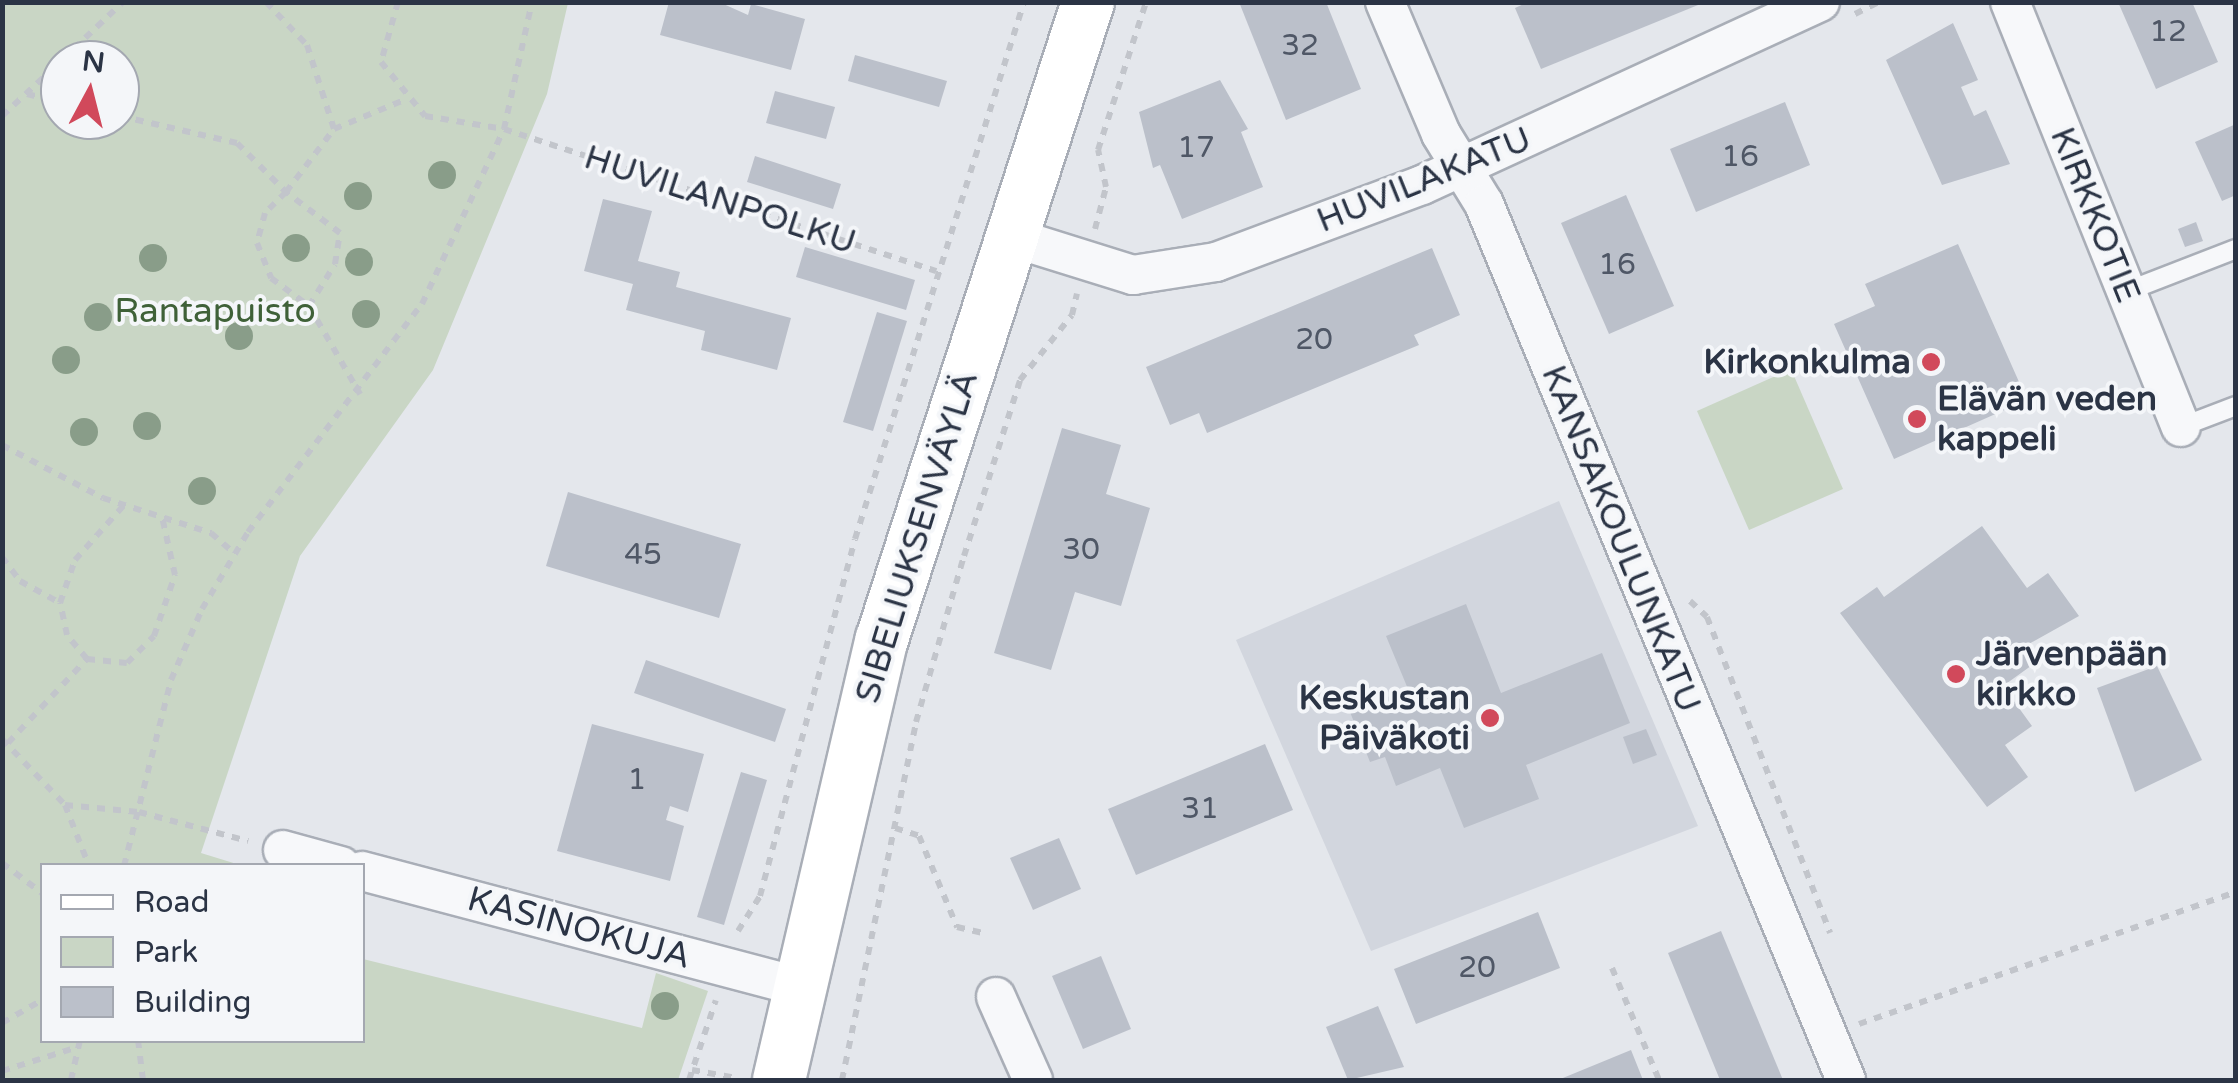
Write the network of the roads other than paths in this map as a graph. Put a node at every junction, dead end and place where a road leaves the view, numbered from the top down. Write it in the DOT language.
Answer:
graph roads {
  1 [pos="1088,2"];
  2 [pos="1385,2"];
  3 [pos="1820,2"];
  4 [pos="2010,2"];
  5 [pos="1464,166"];
  6 [pos="1011,237"];
  7 [pos="2236,249"];
  8 [pos="2125,292"];
  9 [pos="2236,406"];
  10 [pos="2180,427"];
  11 [pos="284,850"];
  12 [pos="330,863"];
  13 [pos="365,872"];
  14 [pos="795,986"];
  15 [pos="996,998"];
  16 [pos="779,1080"];
  17 [pos="1033,1080"];
  18 [pos="1846,1080"];
  1 -- 6 [label="main road, SIBELIUKSENVÄYLÄ"];
  2 -- 5 [label="street, KANSAKOULUNKATU"];
  3 -- 5 [label="street, HUVILAKATU"];
  4 -- 8 [label="street, KIRKKOTIE"];
  5 -- 6 [label="street, HUVILAKATU"];
  5 -- 18 [label="street, KANSAKOULUNKATU"];
  6 -- 14 [label="main road, SIBELIUKSENVÄYLÄ"];
  7 -- 8 [label="lane"];
  8 -- 10 [label="street, KIRKKOTIE"];
  9 -- 10 [label="lane"];
  11 -- 12 [label="street"];
  13 -- 14 [label="street, KASINOKUJA"];
  14 -- 16 [label="main road, SIBELIUKSENVÄYLÄ"];
  15 -- 17 [label="street"];
}
